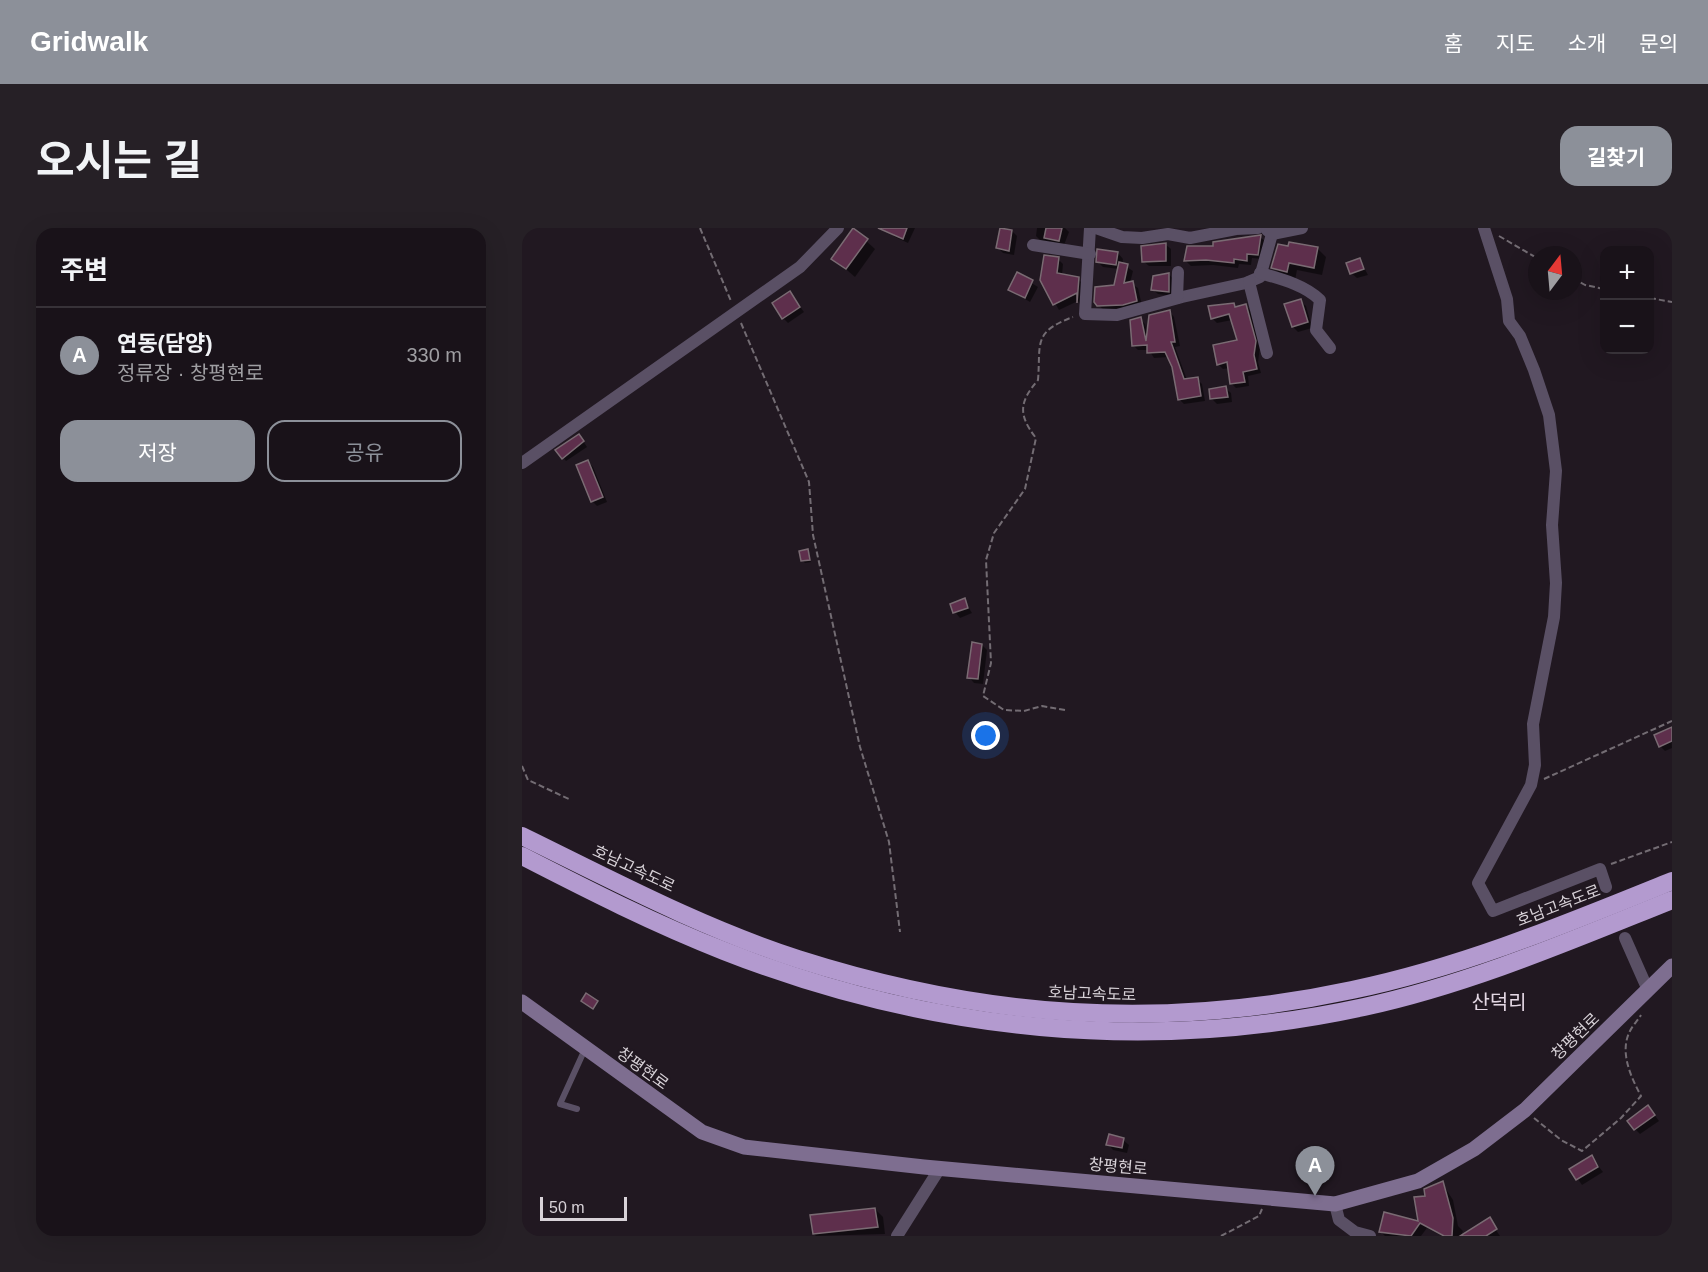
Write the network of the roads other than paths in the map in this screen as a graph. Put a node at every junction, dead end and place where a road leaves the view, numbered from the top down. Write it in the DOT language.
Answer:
graph roads {
  1 [pos="838,228"];
  2 [pos="1090,228"];
  3 [pos="1096,228"];
  4 [pos="1258,228"];
  5 [pos="1302,228"];
  6 [pos="1484,228"];
  7 [pos="1268,231"];
  8 [pos="1033,245"];
  9 [pos="1090,255"];
  10 [pos="1178,272"];
  11 [pos="1260,273"];
  12 [pos="1249,282"];
  13 [pos="1177,298"];
  14 [pos="1330,348"];
  15 [pos="1267,352"];
  16 [pos="522,463"];
  17 [pos="522,836"];
  18 [pos="522,856"];
  19 [pos="1672,881"];
  20 [pos="1606,887"];
  21 [pos="1672,900"];
  22 [pos="1625,938"];
  23 [pos="1672,966"];
  24 [pos="1648,990"];
  25 [pos="522,1002"];
  26 [pos="585,1049"];
  27 [pos="577,1109"];
  28 [pos="940,1168"];
  29 [pos="1335,1204"];
  30 [pos="897,1236"];
  31 [pos="1370,1236"];
  1 -- 16 [label="street"];
  2 -- 9 [label="street"];
  3 -- 4 [label="street"];
  5 -- 7 [label="street"];
  6 -- 20 [label="street"];
  7 -- 11 [label="street"];
  8 -- 9 [label="street"];
  9 -- 13 [label="street"];
  10 -- 13 [label="street"];
  11 -- 12 [label="street"];
  11 -- 14 [label="street"];
  12 -- 13 [label="street"];
  12 -- 15 [label="street"];
  17 -- 19 [label="highway, 호남고속도로"];
  18 -- 21 [label="highway"];
  22 -- 24 [label="street"];
  23 -- 24 [label="main road, 창평현로"];
  24 -- 29 [label="main road, 창평현로"];
  25 -- 26 [label="main road, 창평현로"];
  26 -- 27 [label="lane"];
  26 -- 28 [label="main road, 창평현로"];
  28 -- 29 [label="main road, 창평현로"];
  28 -- 30 [label="street"];
  29 -- 31 [label="street"];
}
